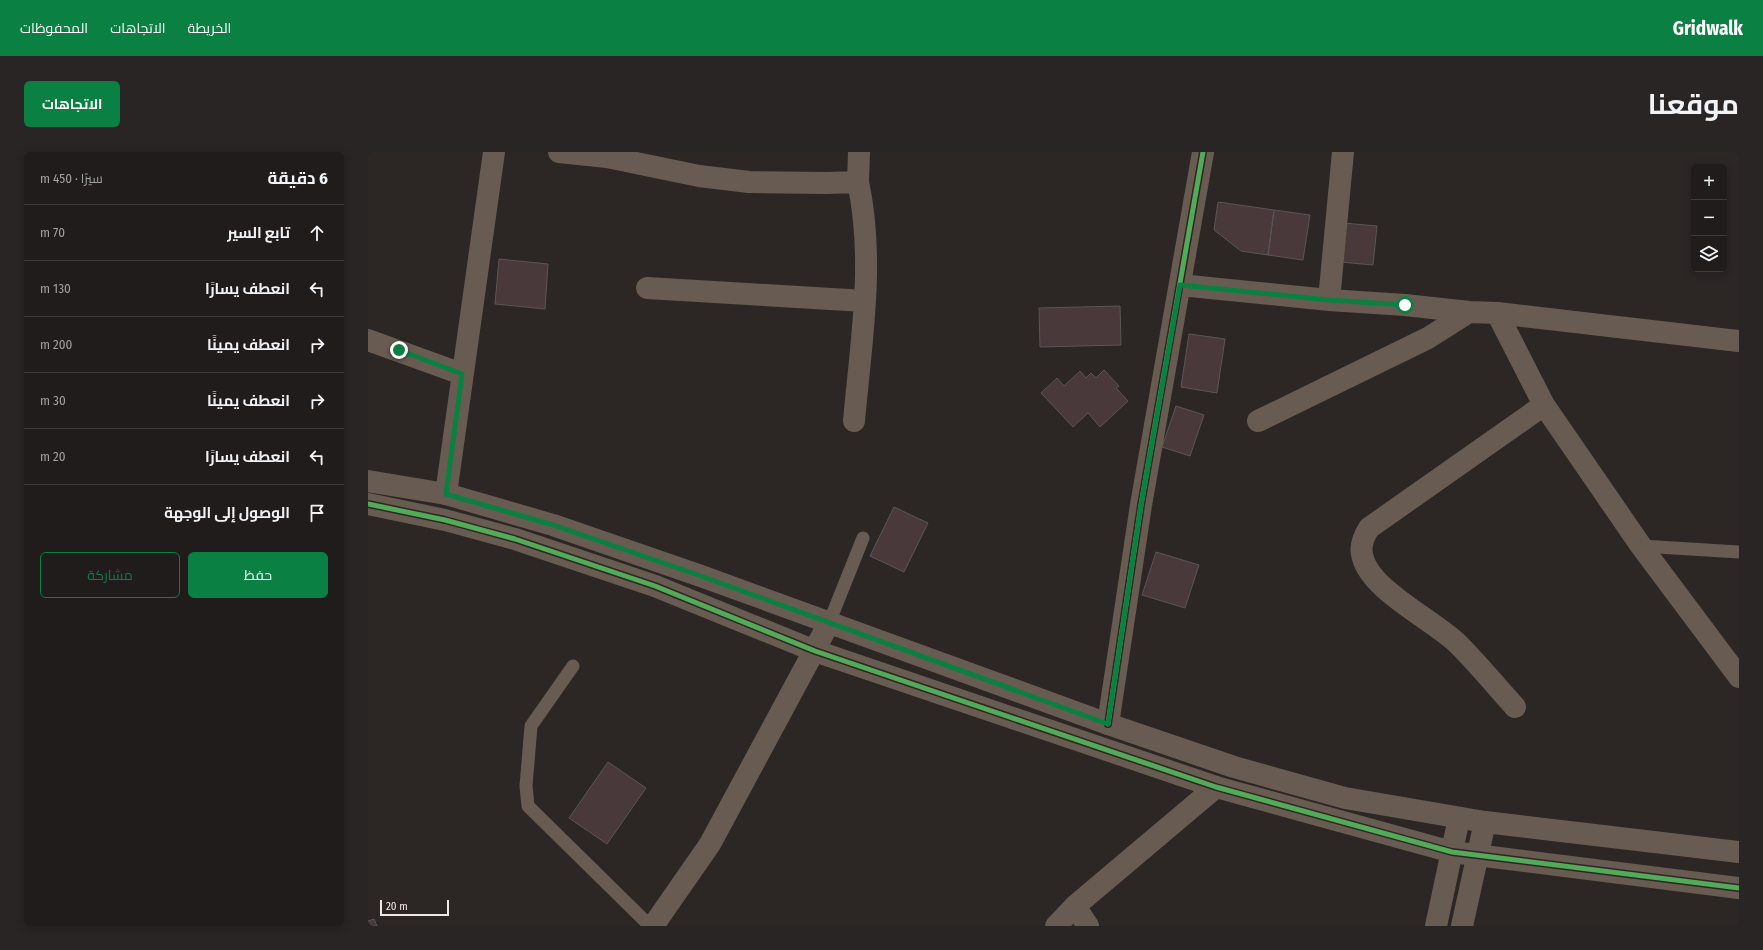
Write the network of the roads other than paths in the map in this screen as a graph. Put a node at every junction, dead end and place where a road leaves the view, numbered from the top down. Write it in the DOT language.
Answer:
graph roads {
  1 [pos="494,152"];
  2 [pos="559,152"];
  3 [pos="859,152"];
  4 [pos="1203,152"];
  5 [pos="1344,152"];
  6 [pos="607,155"];
  7 [pos="858,182"];
  8 [pos="1180,285"];
  9 [pos="647,288"];
  10 [pos="1329,300"];
  11 [pos="865,302"];
  12 [pos="1469,312"];
  13 [pos="1497,313"];
  14 [pos="368,340"];
  15 [pos="1739,341"];
  16 [pos="462,374"];
  17 [pos="1544,405"];
  18 [pos="854,421"];
  19 [pos="1258,421"];
  20 [pos="368,481"];
  21 [pos="446,494"];
  22 [pos="368,504"];
  23 [pos="863,538"];
  24 [pos="1641,546"];
  25 [pos="1739,552"];
  26 [pos="829,623"];
  27 [pos="815,651"];
  28 [pos="573,666"];
  29 [pos="1739,677"];
  30 [pos="1515,708"];
  31 [pos="1108,724"];
  32 [pos="1216,787"];
  33 [pos="1459,818"];
  34 [pos="1485,822"];
  35 [pos="1452,852"];
  36 [pos="1739,852"];
  37 [pos="1477,856"];
  38 [pos="1739,888"];
  39 [pos="1075,906"];
  40 [pos="651,926"];
  41 [pos="1056,926"];
  42 [pos="1088,926"];
  43 [pos="1436,926"];
  44 [pos="1462,926"];
  1 -- 16 [label="street"];
  2 -- 6 [label="street"];
  3 -- 7 [label="street"];
  4 -- 8 [label="street"];
  5 -- 10 [label="street"];
  6 -- 7 [label="street"];
  7 -- 11 [label="street"];
  8 -- 10 [label="street"];
  8 -- 31 [label="street"];
  9 -- 11 [label="street"];
  10 -- 12 [label="street"];
  11 -- 18 [label="street"];
  12 -- 13 [label="street"];
  12 -- 19 [label="street"];
  13 -- 15 [label="street"];
  13 -- 17 [label="street"];
  14 -- 16 [label="street"];
  16 -- 21 [label="street"];
  17 -- 24 [label="street"];
  17 -- 30 [label="street"];
  20 -- 21 [label="street"];
  21 -- 26 [label="street"];
  22 -- 27 [label="street"];
  23 -- 26 [label="lane"];
  24 -- 25 [label="lane"];
  24 -- 29 [label="street"];
  26 -- 27 [label="street"];
  26 -- 31 [label="street"];
  27 -- 32 [label="street"];
  27 -- 40 [label="street"];
  28 -- 40 [label="lane"];
  31 -- 33 [label="street"];
  32 -- 35 [label="street"];
  32 -- 39 [label="street"];
  33 -- 34 [label="street"];
  33 -- 35 [label="street"];
  34 -- 36 [label="street"];
  34 -- 37 [label="street"];
  35 -- 37 [label="street"];
  35 -- 43 [label="street"];
  37 -- 38 [label="street"];
  37 -- 44 [label="street"];
  39 -- 41 [label="street"];
  39 -- 42 [label="street"];
}
